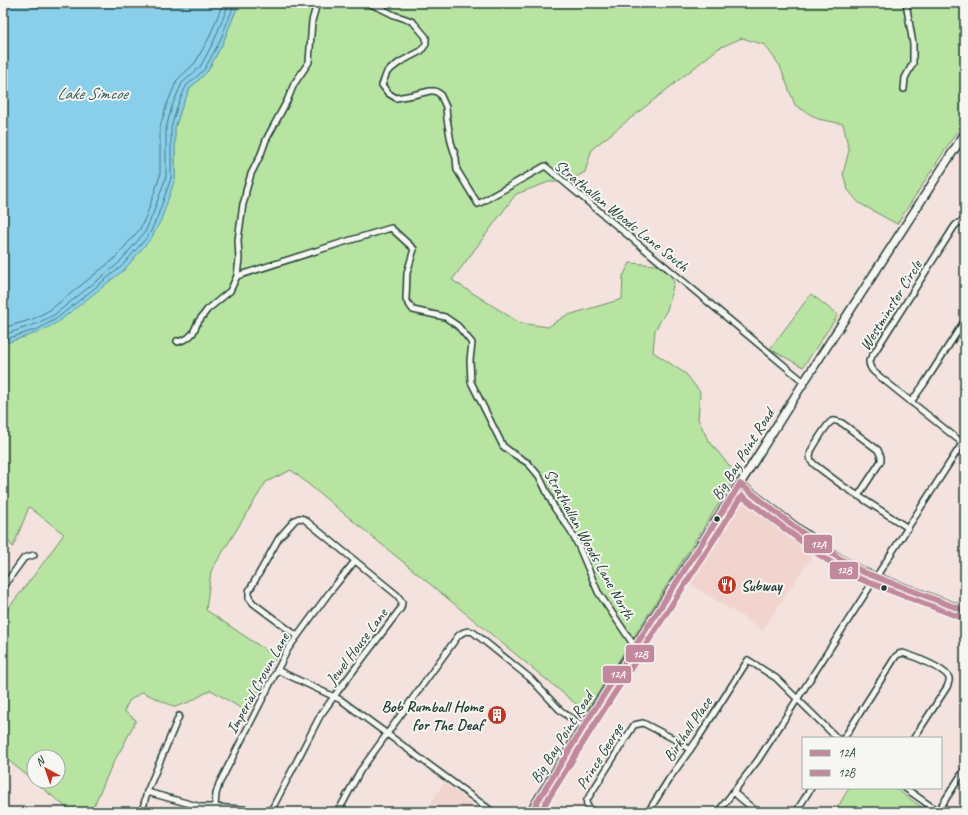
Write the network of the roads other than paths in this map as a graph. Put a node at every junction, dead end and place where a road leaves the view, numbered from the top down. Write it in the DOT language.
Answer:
graph roads {
  1 [pos="317,3"];
  2 [pos="368,3"];
  3 [pos="385,3"];
  4 [pos="906,3"];
  5 [pos="382,9"];
  6 [pos="904,90"];
  7 [pos="964,138"];
  8 [pos="965,222"];
  9 [pos="237,276"];
  10 [pos="965,320"];
  11 [pos="177,341"];
  12 [pos="804,382"];
  13 [pos="911,402"];
  14 [pos="964,443"];
  15 [pos="740,484"];
  16 [pos="858,496"];
  17 [pos="908,528"];
  18 [pos="34,555"];
  19 [pos="355,561"];
  20 [pos="876,577"];
  21 [pos="3,587"];
  22 [pos="965,611"];
  23 [pos="297,636"];
  24 [pos="635,647"];
  25 [pos="277,670"];
  26 [pos="334,696"];
  27 [pos="798,699"];
  28 [pos="179,716"];
  29 [pos="584,726"];
  30 [pos="387,734"];
  31 [pos="836,737"];
  32 [pos="845,737"];
  33 [pos="915,737"];
  34 [pos="690,750"];
  35 [pos="965,769"];
  36 [pos="810,789"];
  37 [pos="906,789"];
  38 [pos="147,792"];
  39 [pos="733,792"];
  40 [pos="215,807"];
  41 [pos="142,812"];
  42 [pos="338,812"];
  43 [pos="493,812"];
  44 [pos="531,812"];
  45 [pos="595,812"];
  46 [pos="648,812"];
  47 [pos="718,812"];
  48 [pos="757,812"];
  49 [pos="796,812"];
  50 [pos="938,812"];
  1 -- 9 [label="street"];
  2 -- 5 [label="street, Strathallan Woods Lane South"];
  3 -- 5 [label="street"];
  4 -- 6 [label="street"];
  5 -- 12 [label="street, Strathallan Woods Lane South"];
  7 -- 12 [label="main road, Big Bay Point Road"];
  8 -- 13 [label="street, Westminster Circle"];
  9 -- 11 [label="street"];
  9 -- 24 [label="street, Strathallan Woods Lane North"];
  10 -- 13 [label="street"];
  12 -- 15 [label="main road, Big Bay Point Road"];
  13 -- 14 [label="street, Westminster Circle"];
  14 -- 17 [label="street"];
  15 -- 20 [label="main road"];
  15 -- 24 [label="main road, Big Bay Point Road"];
  16 -- 16 [label="street"];
  16 -- 17 [label="street"];
  17 -- 20 [label="street"];
  18 -- 21 [label="street"];
  19 -- 23 [label="street, Imperial Crown Lane"];
  19 -- 23 [label="street, Jewel House Lane"];
  19 -- 26 [label="street, Jewel House Lane"];
  20 -- 22 [label="main road"];
  20 -- 27 [label="street"];
  23 -- 25 [label="street, Imperial Crown Lane"];
  24 -- 29 [label="main road, Big Bay Point Road"];
  25 -- 26 [label="street"];
  25 -- 40 [label="street, Imperial Crown Lane"];
  26 -- 30 [label="street"];
  26 -- 40 [label="street, Jewel House Lane"];
  27 -- 31 [label="street"];
  27 -- 34 [label="street, Birkhall Place"];
  27 -- 39 [label="street"];
  28 -- 38 [label="street"];
  29 -- 30 [label="street"];
  29 -- 44 [label="main road, Big Bay Point Road"];
  30 -- 42 [label="street"];
  30 -- 43 [label="street"];
  32 -- 33 [label="street"];
  34 -- 45 [label="street, Prince George"];
  34 -- 46 [label="street, Birkhall Place"];
  35 -- 50 [label="street"];
  36 -- 49 [label="street"];
  37 -- 50 [label="street"];
  38 -- 40 [label="street, Jewel House Lane"];
  38 -- 41 [label="street"];
  39 -- 47 [label="street"];
  39 -- 48 [label="street"];
}
